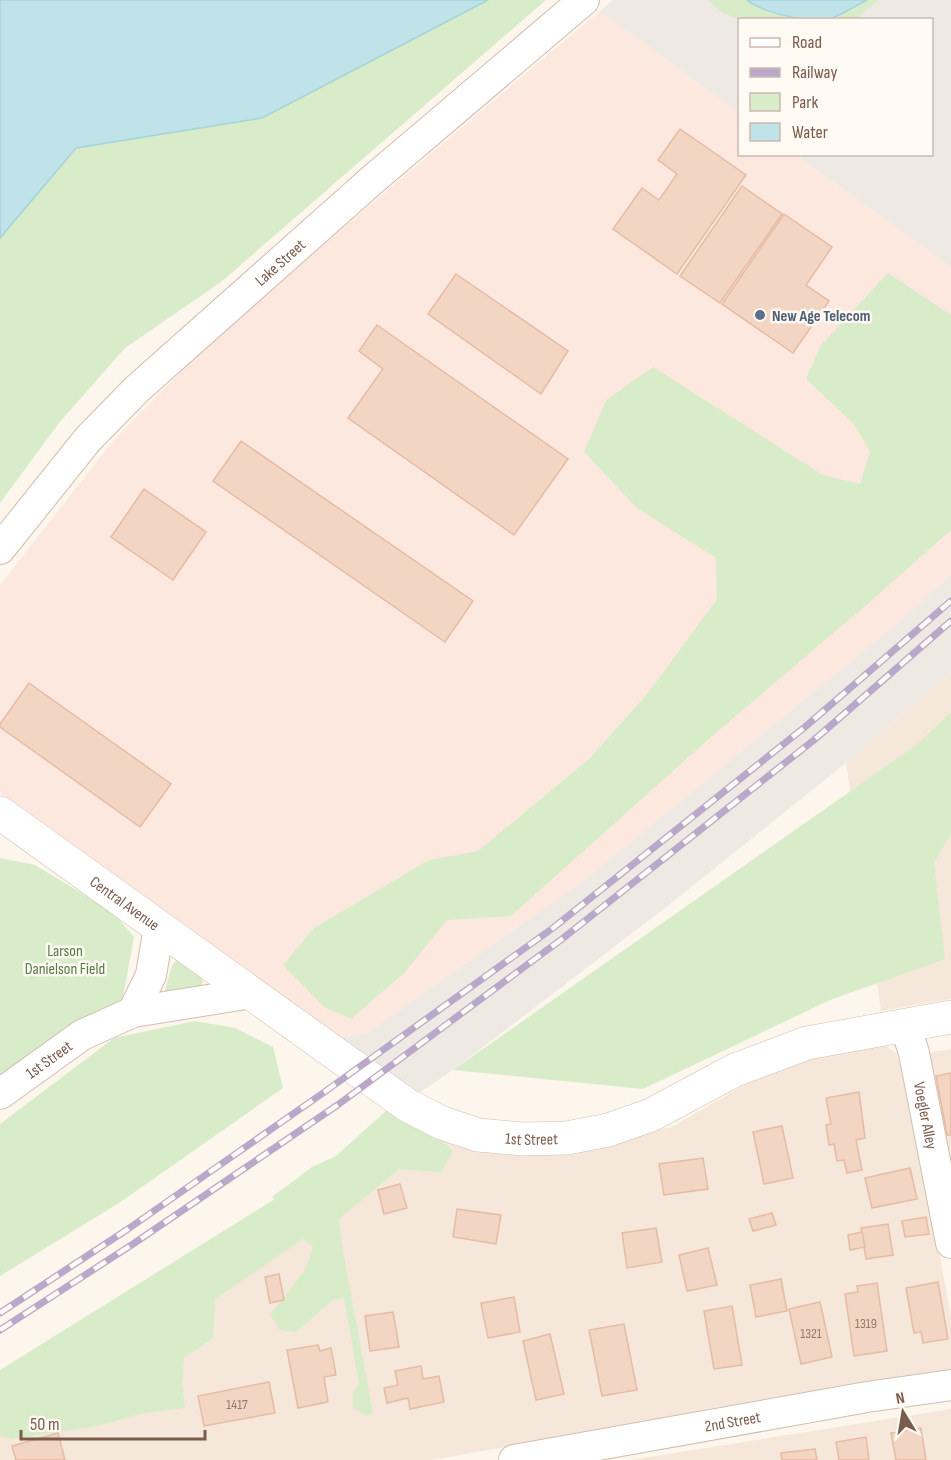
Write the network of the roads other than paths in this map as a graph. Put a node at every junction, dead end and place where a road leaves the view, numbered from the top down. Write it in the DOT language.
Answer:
graph roads {
  1 [pos="584,0"];
  2 [pos="0,549"];
  3 [pos="0,813"];
  4 [pos="159,927"];
  5 [pos="252,993"];
  6 [pos="133,1012"];
  7 [pos="951,1017"];
  8 [pos="905,1025"];
  9 [pos="0,1094"];
  10 [pos="951,1243"];
  11 [pos="951,1385"];
  12 [pos="605,1452"];
  13 [pos="514,1460"];
  1 -- 2 [label="street, Lake Street"];
  3 -- 4 [label="street, Central Avenue"];
  4 -- 5 [label="street, Central Avenue"];
  4 -- 6 [label="street"];
  5 -- 6 [label="street, 1st Street"];
  5 -- 8 [label="street, 1st Street"];
  6 -- 9 [label="street, 1st Street"];
  7 -- 8 [label="street, 1st Street"];
  8 -- 10 [label="street, Voegler Alley"];
  11 -- 12 [label="street, 2nd Street"];
  12 -- 13 [label="street, 2nd Street"];
}
